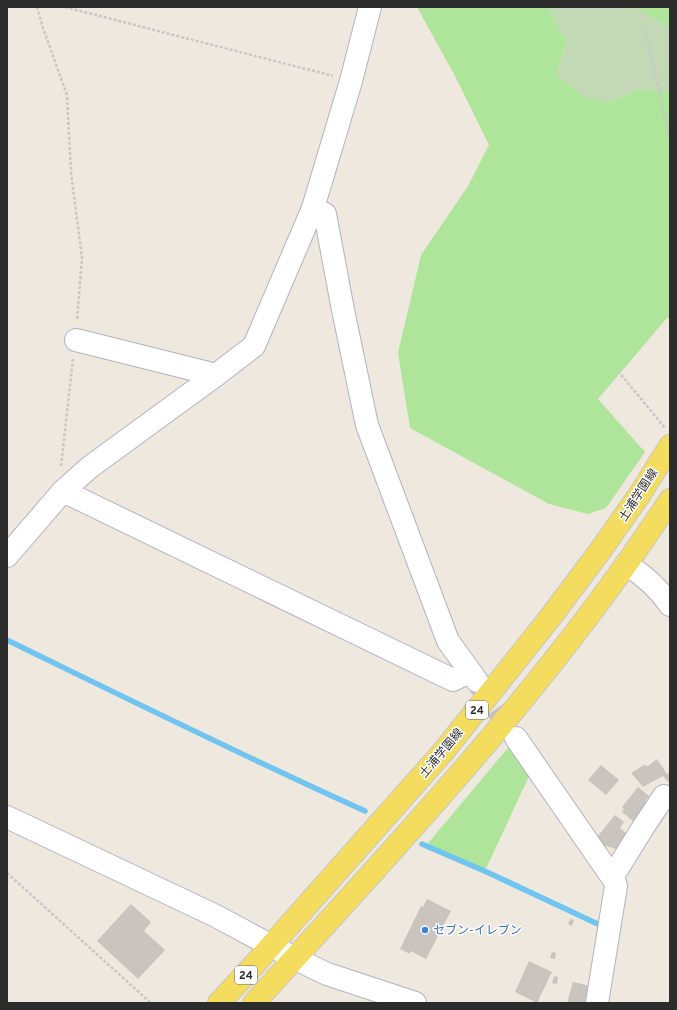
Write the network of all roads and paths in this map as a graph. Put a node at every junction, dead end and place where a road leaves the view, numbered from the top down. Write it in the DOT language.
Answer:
graph roads {
  1 [pos="37,7"];
  2 [pos="65,7"];
  3 [pos="370,7"];
  4 [pos="645,29"];
  5 [pos="351,81"];
  6 [pos="670,139"];
  7 [pos="313,208"];
  8 [pos="76,340"];
  9 [pos="618,371"];
  10 [pos="216,375"];
  11 [pos="667,450"];
  12 [pos="63,491"];
  13 [pos="670,500"];
  14 [pos="7,556"];
  15 [pos="626,564"];
  16 [pos="670,604"];
  17 [pos="516,738"];
  18 [pos="664,796"];
  19 [pos="7,817"];
  20 [pos="7,873"];
  21 [pos="613,876"];
  22 [pos="271,946"];
  23 [pos="294,958"];
  24 [pos="151,1003"];
  25 [pos="219,1003"];
  26 [pos="254,1003"];
  27 [pos="415,1003"];
  28 [pos="597,1003"];
  1 -- 8 [label="path"];
  2 -- 5 [label="path"];
  3 -- 5 [label="street"];
  4 -- 6 [label="path"];
  5 -- 7 [label="street"];
  7 -- 10 [label="street"];
  7 -- 12 [label="street"];
  8 -- 10 [label="street"];
  8 -- 12 [label="path"];
  9 -- 11 [label="path"];
  10 -- 12 [label="street"];
  11 -- 22 [label="main road, 土浦学園線 / 24"];
  12 -- 14 [label="street"];
  13 -- 15 [label="main road, 24"];
  15 -- 16 [label="street"];
  15 -- 23 [label="main road, 24"];
  17 -- 21 [label="street"];
  18 -- 21 [label="street"];
  19 -- 22 [label="street"];
  20 -- 24 [label="path"];
  21 -- 28 [label="street"];
  22 -- 23 [label="street"];
  22 -- 25 [label="main road, 土浦学園線 / 24"];
  23 -- 26 [label="main road, 24"];
  23 -- 27 [label="street"];
}
